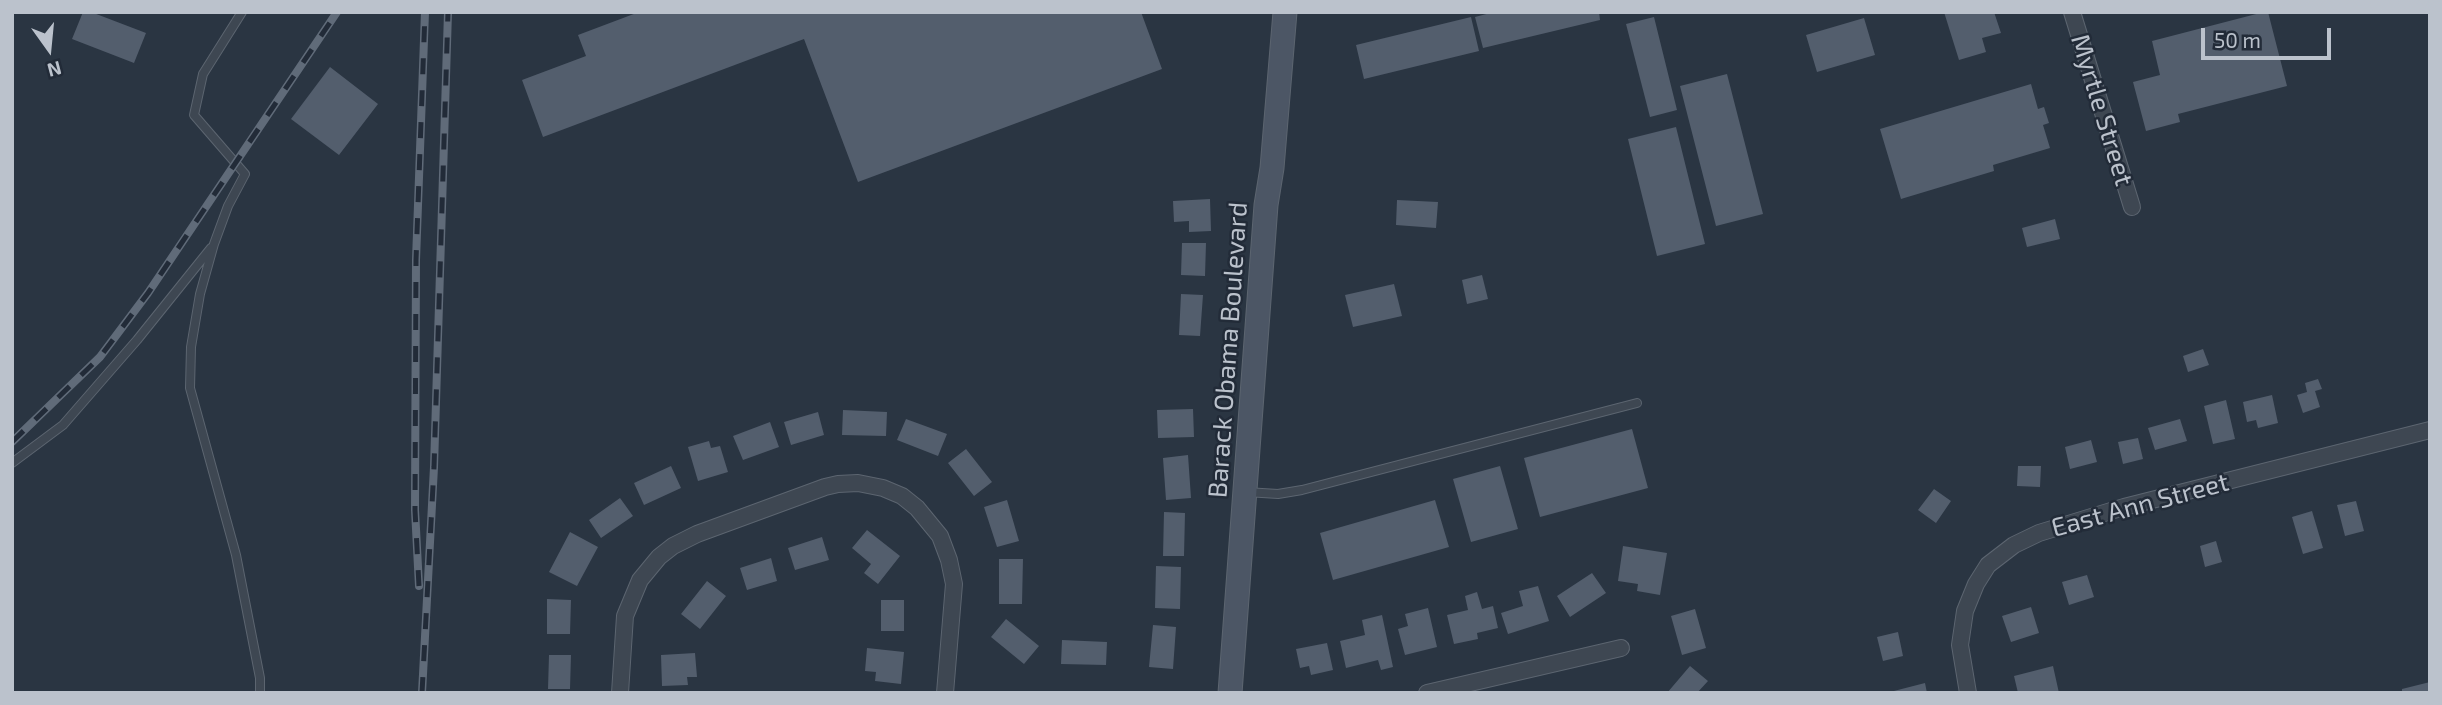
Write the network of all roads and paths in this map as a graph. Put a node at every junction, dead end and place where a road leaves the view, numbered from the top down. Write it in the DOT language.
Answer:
graph roads {
  1 [pos="242,12"];
  2 [pos="1285,12"];
  3 [pos="2072,12"];
  4 [pos="2132,207"];
  5 [pos="214,244"];
  6 [pos="1637,403"];
  7 [pos="2430,429"];
  8 [pos="12,463"];
  9 [pos="1245,492"];
  10 [pos="1621,648"];
  11 [pos="260,693"];
  12 [pos="620,693"];
  13 [pos="945,693"];
  14 [pos="1230,693"];
  15 [pos="1427,693"];
  16 [pos="1968,693"];
  1 -- 5 [label="lane"];
  2 -- 9 [label="main road, Barack Obama Boulevard"];
  3 -- 4 [label="street, Myrtle Street"];
  5 -- 8 [label="lane"];
  5 -- 11 [label="lane"];
  6 -- 9 [label="lane"];
  7 -- 16 [label="street, East Ann Street"];
  9 -- 14 [label="main road, Barack Obama Boulevard"];
  10 -- 15 [label="street"];
  12 -- 13 [label="street"];
}
